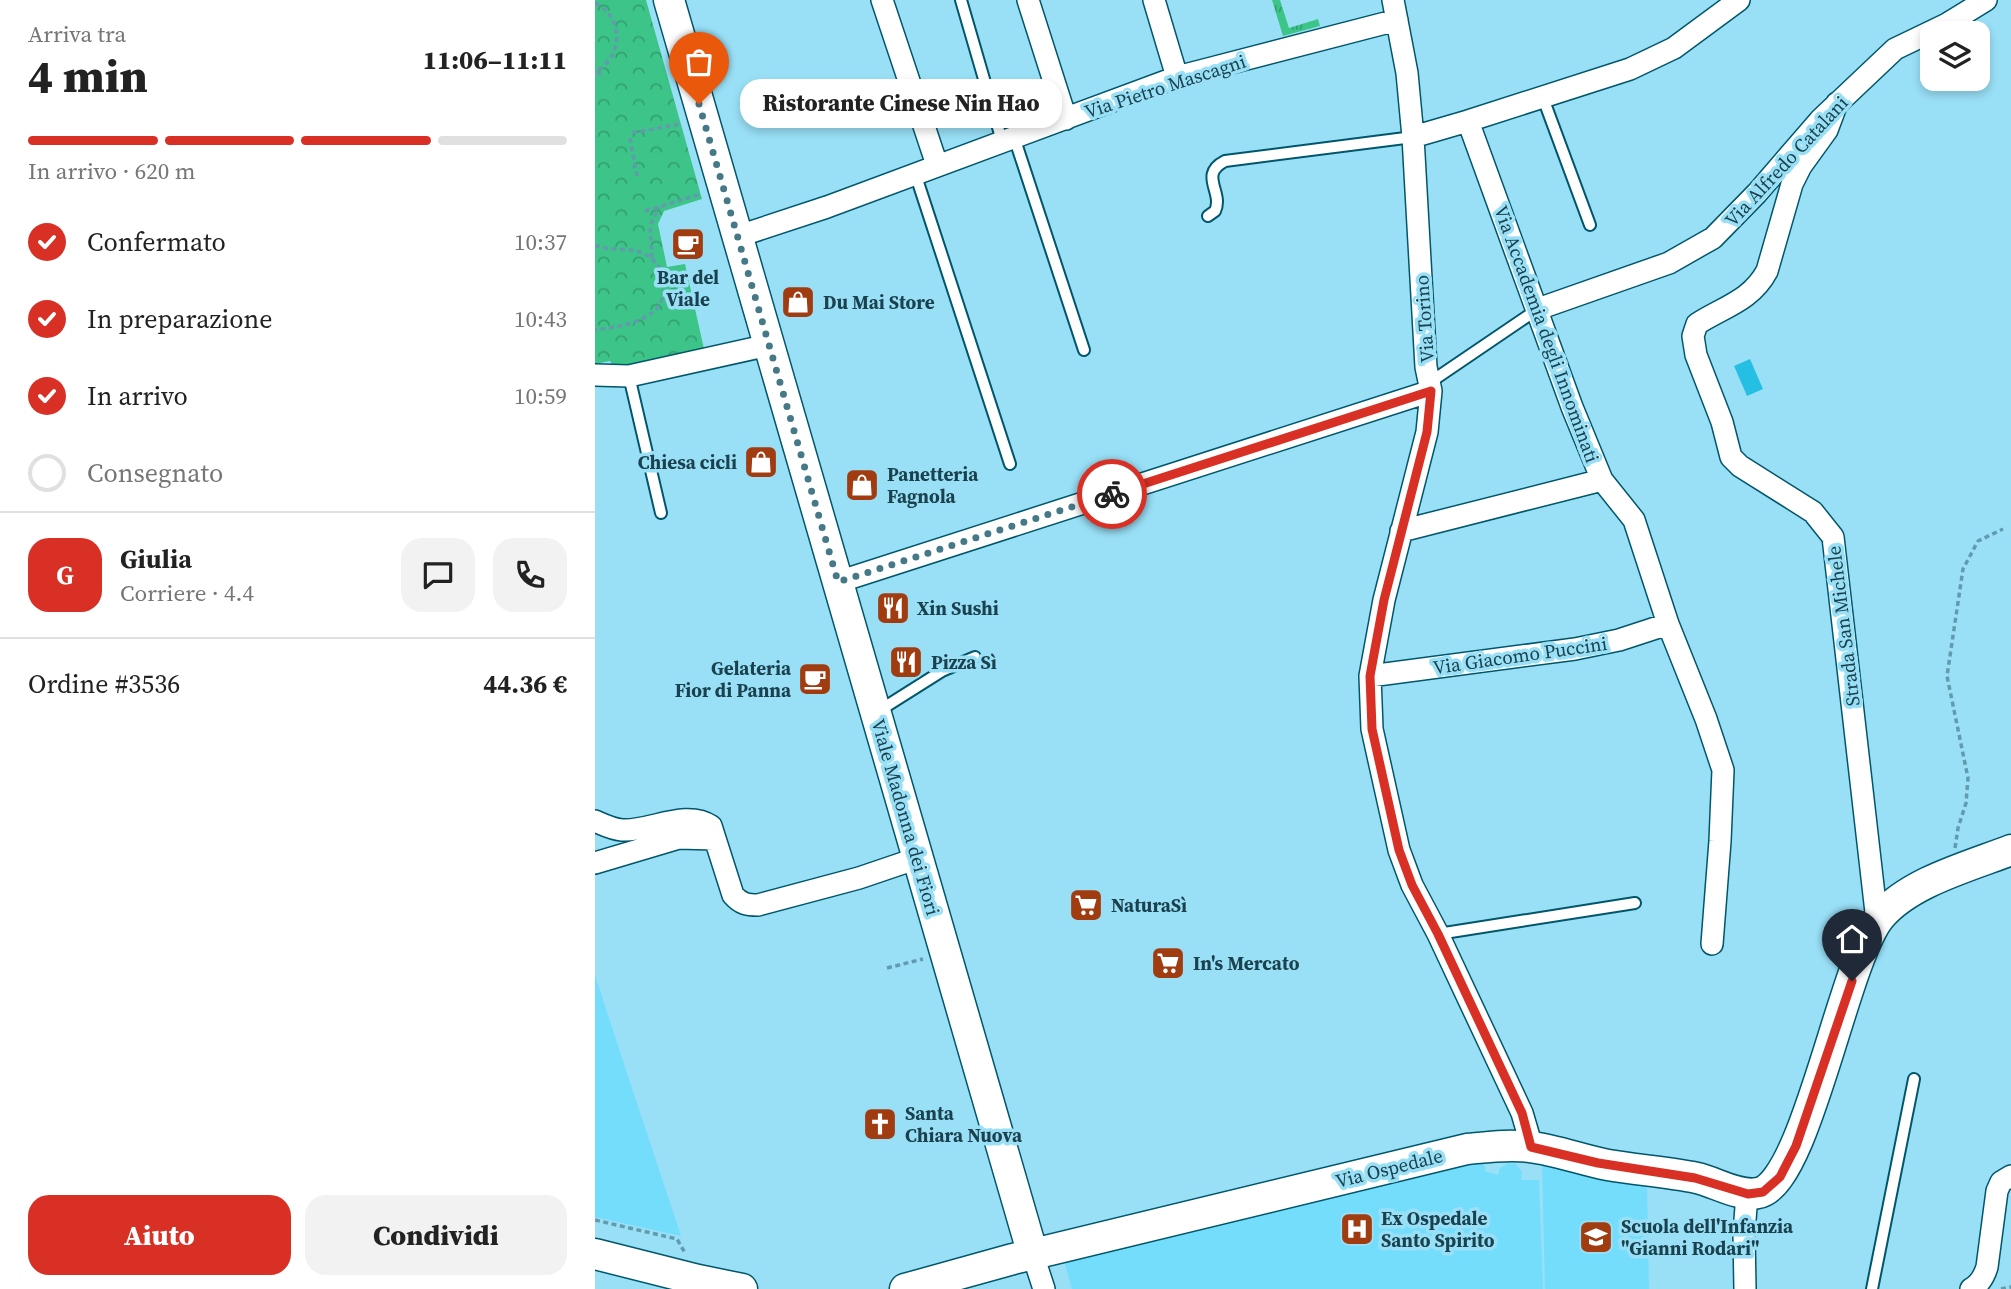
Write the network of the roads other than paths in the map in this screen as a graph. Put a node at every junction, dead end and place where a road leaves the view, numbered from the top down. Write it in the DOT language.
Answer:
graph roads {
  1 [pos="669,0"];
  2 [pos="882,0"];
  3 [pos="961,0"];
  4 [pos="1028,0"];
  5 [pos="1154,0"];
  6 [pos="1739,0"];
  7 [pos="1986,0"];
  8 [pos="1395,10"];
  9 [pos="1177,77"];
  10 [pos="1543,98"];
  11 [pos="1837,103"];
  12 [pos="1066,119"];
  13 [pos="1468,121"];
  14 [pos="1413,137"];
  15 [pos="1008,139"];
  16 [pos="937,165"];
  17 [pos="915,173"];
  18 [pos="1207,216"];
  19 [pos="1590,225"];
  20 [pos="739,236"];
  21 [pos="1538,309"];
  22 [pos="769,345"];
  23 [pos="1084,350"];
  24 [pos="595,375"];
  25 [pos="629,376"];
  26 [pos="1430,387"];
  27 [pos="1010,464"];
  28 [pos="1602,480"];
  29 [pos="661,513"];
  30 [pos="1401,531"];
  31 [pos="838,582"];
  32 [pos="1668,624"];
  33 [pos="975,657"];
  34 [pos="1370,676"];
  35 [pos="876,713"];
  36 [pos="595,821"];
  37 [pos="715,839"];
  38 [pos="2011,850"];
  39 [pos="918,859"];
  40 [pos="595,863"];
  41 [pos="1635,903"];
  42 [pos="1877,921"];
  43 [pos="1438,934"];
  44 [pos="1712,944"];
  45 [pos="1914,1079"];
  46 [pos="1531,1147"];
  47 [pos="2011,1176"];
  48 [pos="1748,1194"];
  49 [pos="595,1254"];
  50 [pos="1033,1255"];
  51 [pos="658,1279"];
  52 [pos="742,1289"];
  53 [pos="905,1289"];
  54 [pos="1044,1289"];
  55 [pos="1745,1289"];
  56 [pos="1873,1289"];
  57 [pos="1971,1289"];
  1 -- 20 [label="main road, Viale Madonna dei Fiori"];
  2 -- 16 [label="street"];
  3 -- 15 [label="lane"];
  4 -- 12 [label="street"];
  5 -- 9 [label="street"];
  6 -- 10 [label="street"];
  7 -- 11 [label="street, Via Alfredo Catalani"];
  8 -- 9 [label="street, Via Pietro Mascagni"];
  8 -- 14 [label="street, Via Torino"];
  9 -- 12 [label="street, Via Pietro Mascagni"];
  10 -- 13 [label="street"];
  10 -- 19 [label="lane"];
  11 -- 21 [label="street, Via Alfredo Catalani"];
  11 -- 42 [label="street, Strada San Michele"];
  12 -- 15 [label="street, Via Pietro Mascagni"];
  13 -- 14 [label="street"];
  13 -- 21 [label="street, Via Accademia degli Innominati"];
  14 -- 18 [label="lane"];
  14 -- 26 [label="street, Via Torino"];
  15 -- 16 [label="street, Via Pietro Mascagni"];
  15 -- 23 [label="lane"];
  16 -- 17 [label="street, Via Pietro Mascagni"];
  17 -- 20 [label="street, Via Pietro Mascagni"];
  17 -- 27 [label="lane"];
  20 -- 22 [label="main road, Viale Madonna dei Fiori"];
  21 -- 26 [label="lane, Via Alfredo Catalani"];
  21 -- 28 [label="street, Via Accademia degli Innominati"];
  22 -- 25 [label="street"];
  22 -- 31 [label="main road, Viale Madonna dei Fiori"];
  24 -- 25 [label="street"];
  25 -- 29 [label="lane"];
  26 -- 30 [label="street, Via Torino"];
  26 -- 31 [label="street"];
  28 -- 30 [label="street"];
  28 -- 32 [label="street, Via Accademia degli Innominati"];
  30 -- 34 [label="street, Via Torino"];
  31 -- 35 [label="main road, Viale Madonna dei Fiori"];
  32 -- 34 [label="street, Via Giacomo Puccini"];
  32 -- 44 [label="street, Via Accademia degli Innominati"];
  33 -- 35 [label="lane"];
  34 -- 43 [label="street, Via Torino"];
  35 -- 39 [label="main road, Viale Madonna dei Fiori"];
  36 -- 37 [label="street"];
  37 -- 39 [label="street"];
  37 -- 40 [label="street"];
  38 -- 42 [label="main road"];
  39 -- 50 [label="main road, Viale Madonna dei Fiori"];
  41 -- 43 [label="lane"];
  42 -- 48 [label="main road"];
  43 -- 46 [label="street, Via Torino"];
  45 -- 56 [label="lane"];
  46 -- 48 [label="main road, Via Ospedale"];
  46 -- 50 [label="main road, Via Ospedale"];
  47 -- 57 [label="street"];
  48 -- 55 [label="street"];
  49 -- 51 [label="main road"];
  50 -- 53 [label="main road, Via Ospedale"];
  50 -- 54 [label="street, Viale Madonna dei Fiori"];
  51 -- 52 [label="main road"];
}
